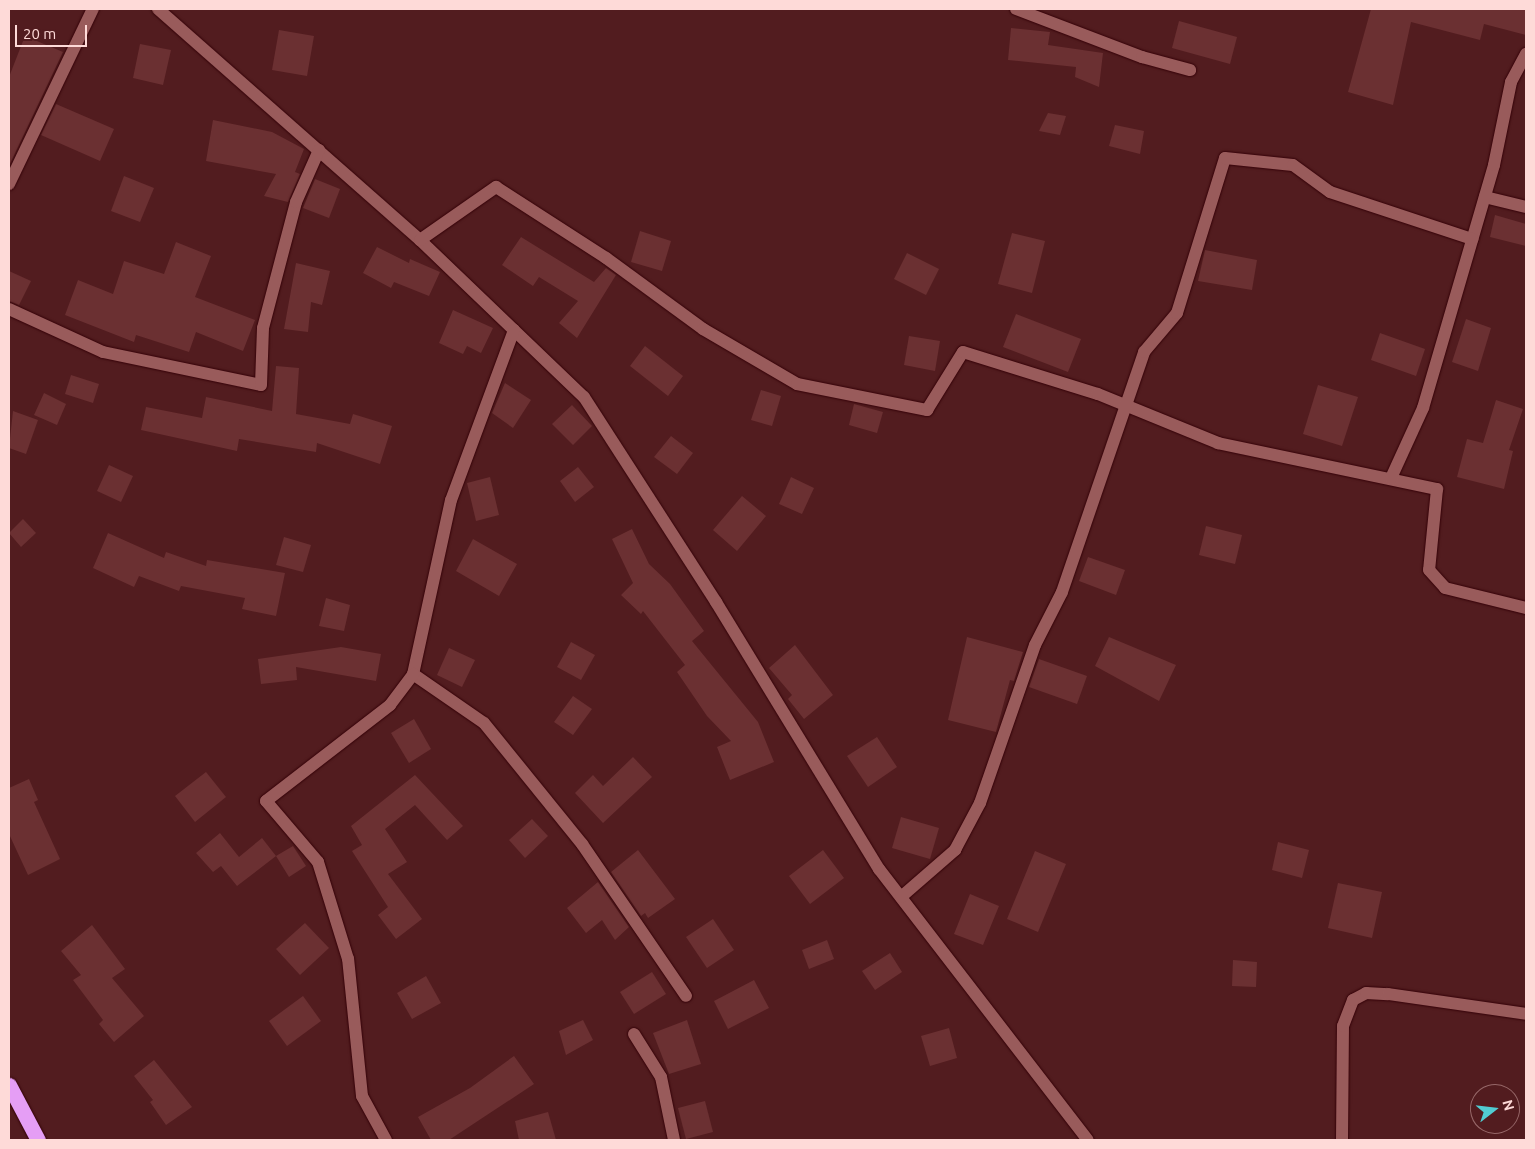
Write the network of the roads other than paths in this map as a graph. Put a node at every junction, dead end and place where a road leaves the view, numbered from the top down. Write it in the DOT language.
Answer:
graph roads {
  1 [pos="93,9"];
  2 [pos="158,9"];
  3 [pos="1016,9"];
  4 [pos="1526,54"];
  5 [pos="1190,70"];
  6 [pos="319,150"];
  7 [pos="9,184"];
  8 [pos="1485,197"];
  9 [pos="1526,207"];
  10 [pos="1472,239"];
  11 [pos="420,240"];
  12 [pos="9,309"];
  13 [pos="514,330"];
  14 [pos="1124,405"];
  15 [pos="1391,478"];
  16 [pos="1526,608"];
  17 [pos="414,674"];
  18 [pos="901,897"];
  19 [pos="686,996"];
  20 [pos="1526,1014"];
  21 [pos="634,1034"];
  22 [pos="9,1085"];
  23 [pos="38,1140"];
  24 [pos="386,1140"];
  25 [pos="674,1140"];
  26 [pos="1088,1140"];
  27 [pos="1342,1140"];
  1 -- 7 [label="street"];
  2 -- 6 [label="street"];
  3 -- 5 [label="street"];
  4 -- 8 [label="street"];
  6 -- 11 [label="street"];
  6 -- 12 [label="street"];
  8 -- 9 [label="street"];
  8 -- 10 [label="street"];
  10 -- 14 [label="street"];
  10 -- 15 [label="street"];
  11 -- 13 [label="street"];
  11 -- 14 [label="street"];
  13 -- 17 [label="street"];
  13 -- 18 [label="street"];
  14 -- 15 [label="street"];
  14 -- 18 [label="street"];
  15 -- 16 [label="street"];
  17 -- 19 [label="street"];
  17 -- 24 [label="street"];
  18 -- 26 [label="street"];
  20 -- 27 [label="street"];
  21 -- 25 [label="street"];
  22 -- 23 [label="highway"];
}
